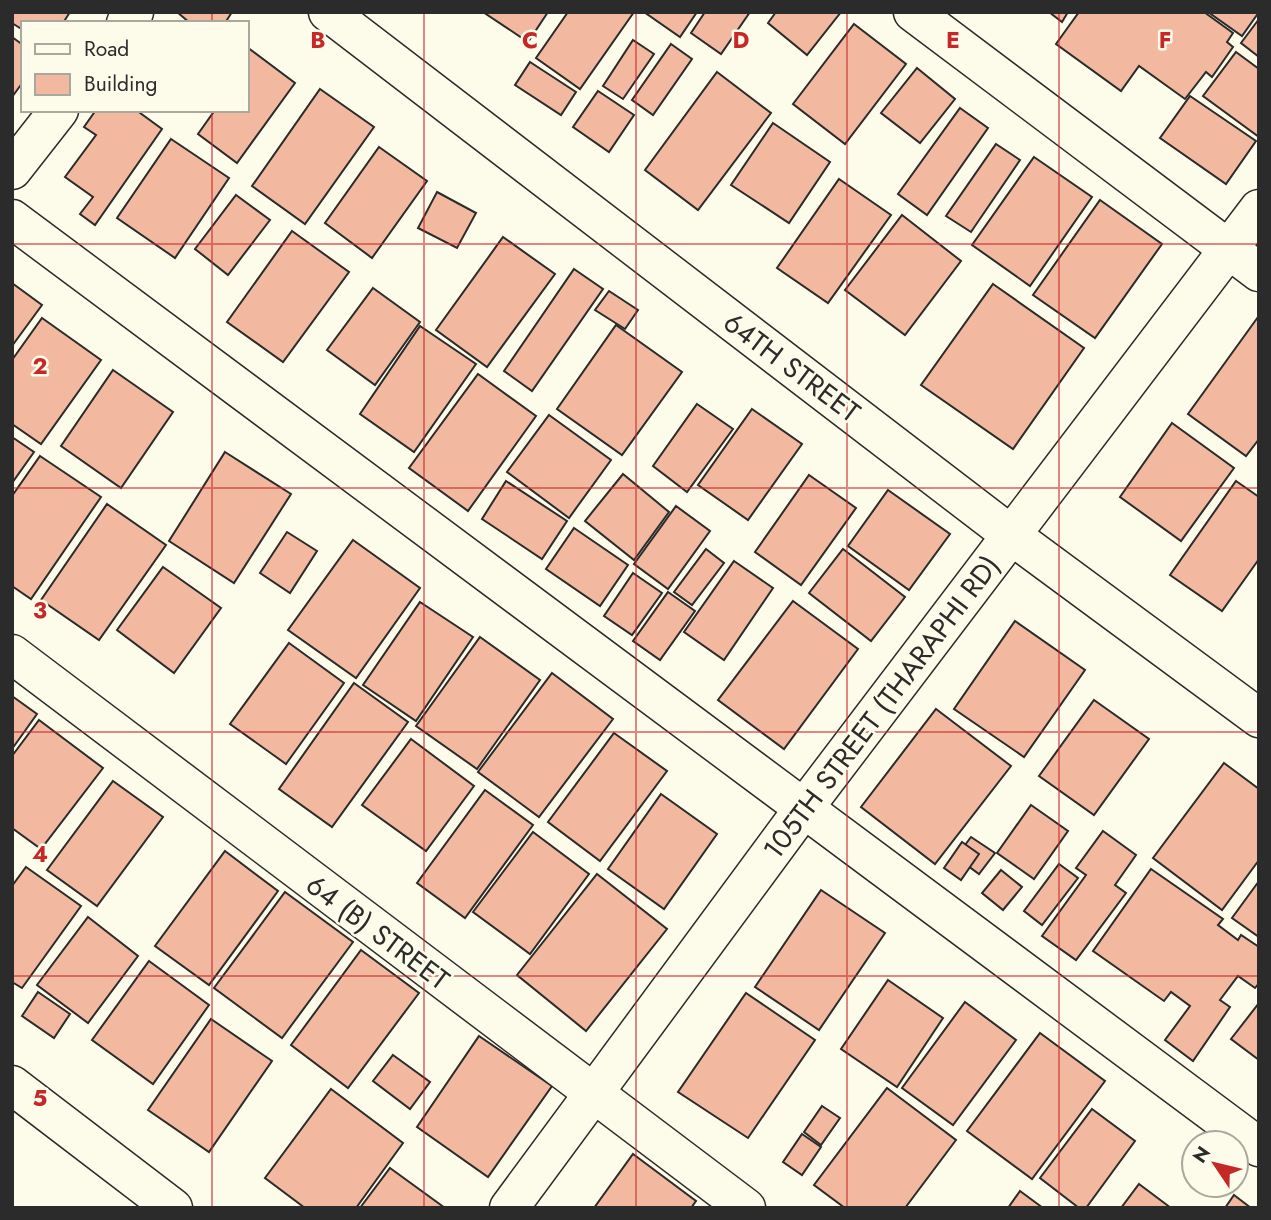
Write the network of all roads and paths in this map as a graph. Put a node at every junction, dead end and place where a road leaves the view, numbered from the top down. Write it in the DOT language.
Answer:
graph roads {
  1 [pos="328,12"];
  2 [pos="913,12"];
  3 [pos="56,112"];
  4 [pos="12,170"];
  5 [pos="1259,209"];
  6 [pos="12,219"];
  7 [pos="1244,261"];
  8 [pos="1011,535"];
  9 [pos="12,654"];
  10 [pos="1259,718"];
  11 [pos="804,808"];
  12 [pos="12,1085"];
  13 [pos="592,1094"];
  14 [pos="1259,1147"];
  15 [pos="173,1208"];
  16 [pos="509,1208"];
  17 [pos="746,1208"];
  1 -- 8 [label="street, 64TH STREET"];
  2 -- 7 [label="street"];
  3 -- 4 [label="street"];
  5 -- 7 [label="street, 105TH STREET (THARAPHI RD)"];
  6 -- 11 [label="street"];
  7 -- 8 [label="street, 105TH STREET (THARAPHI RD)"];
  8 -- 10 [label="street, 64TH STREET"];
  8 -- 11 [label="street, 105TH STREET (THARAPHI RD)"];
  9 -- 13 [label="street, 64 (B) STREET"];
  11 -- 13 [label="street, 105TH STREET (THARAPHI RD)"];
  11 -- 14 [label="street"];
  12 -- 15 [label="street"];
  13 -- 16 [label="street, 105TH STREET (THARAPHI RD)"];
  13 -- 17 [label="street, 64 (B) STREET"];
}
